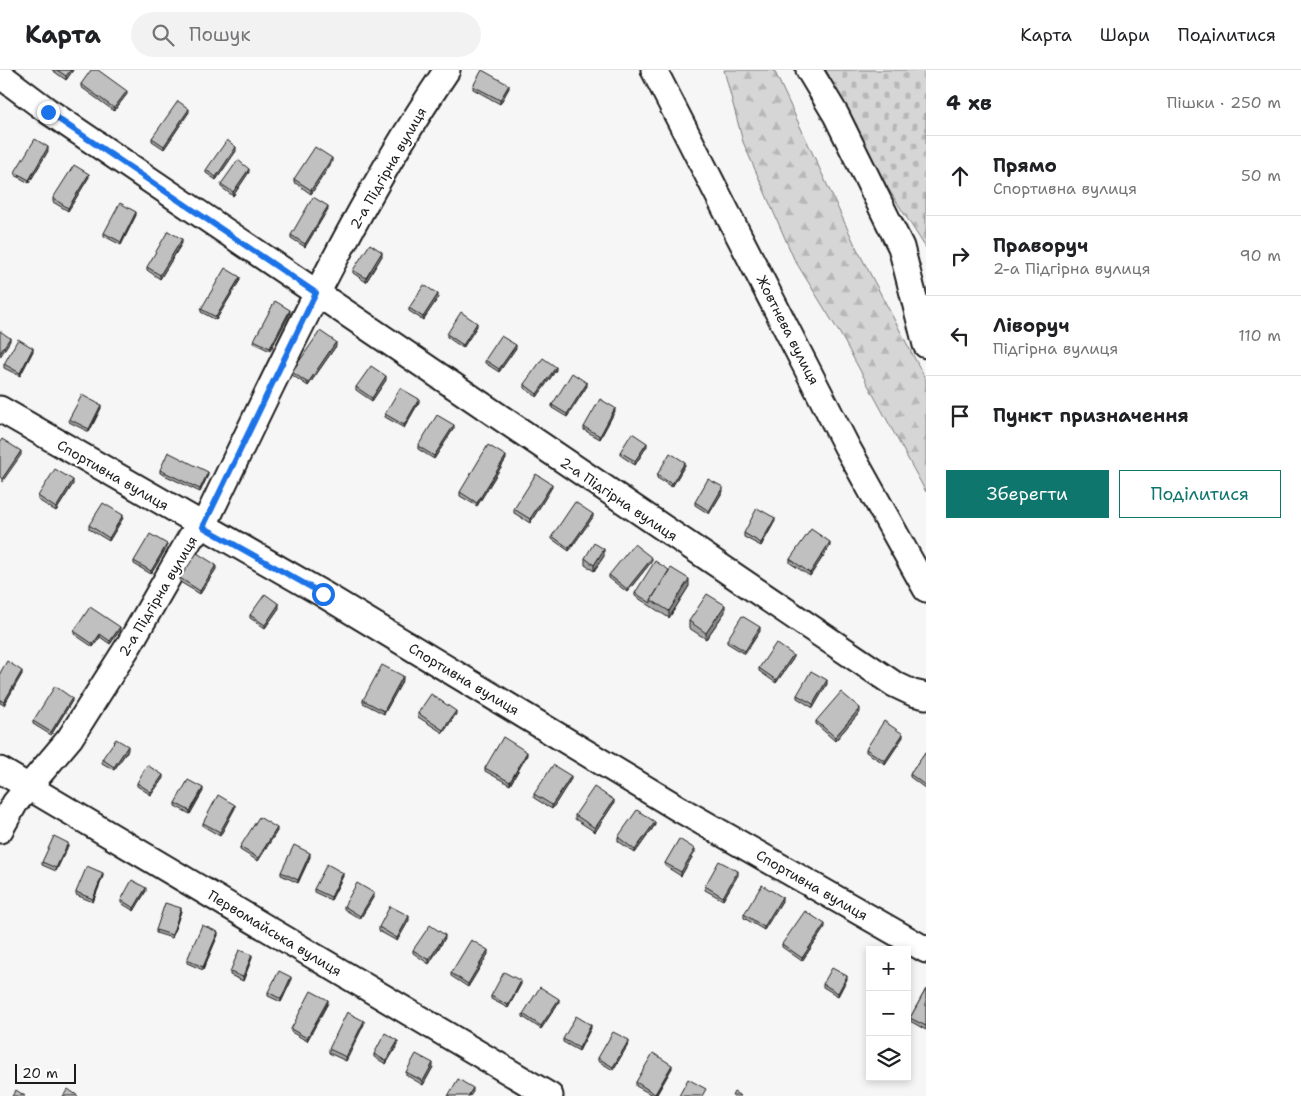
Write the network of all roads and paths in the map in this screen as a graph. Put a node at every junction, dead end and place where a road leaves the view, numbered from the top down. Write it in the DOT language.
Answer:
graph roads {
  1 [pos="448,70"];
  2 [pos="654,70"];
  3 [pos="809,70"];
  4 [pos="0,75"];
  5 [pos="902,247"];
  6 [pos="926,282"];
  7 [pos="316,293"];
  8 [pos="926,345"];
  9 [pos="0,409"];
  10 [pos="203,527"];
  11 [pos="926,589"];
  12 [pos="926,696"];
  13 [pos="0,770"];
  14 [pos="28,788"];
  15 [pos="0,830"];
  16 [pos="926,950"];
  17 [pos="550,1096"];
  1 -- 7 [label="street, 2-а Підгірна вулиця"];
  2 -- 11 [label="street, Жовтнева вулиця"];
  3 -- 5 [label="street"];
  4 -- 7 [label="street"];
  5 -- 6 [label="street"];
  5 -- 8 [label="street"];
  7 -- 10 [label="street, 2-а Підгірна вулиця"];
  7 -- 12 [label="street, 2-а Підгірна вулиця"];
  9 -- 10 [label="street, Спортивна вулиця"];
  10 -- 14 [label="street, 2-а Підгірна вулиця"];
  10 -- 16 [label="street, Спортивна вулиця"];
  13 -- 14 [label="street, Первомайська вулиця"];
  14 -- 15 [label="street, 2-а Підгірна вулиця"];
  14 -- 17 [label="street, Первомайська вулиця"];
}
